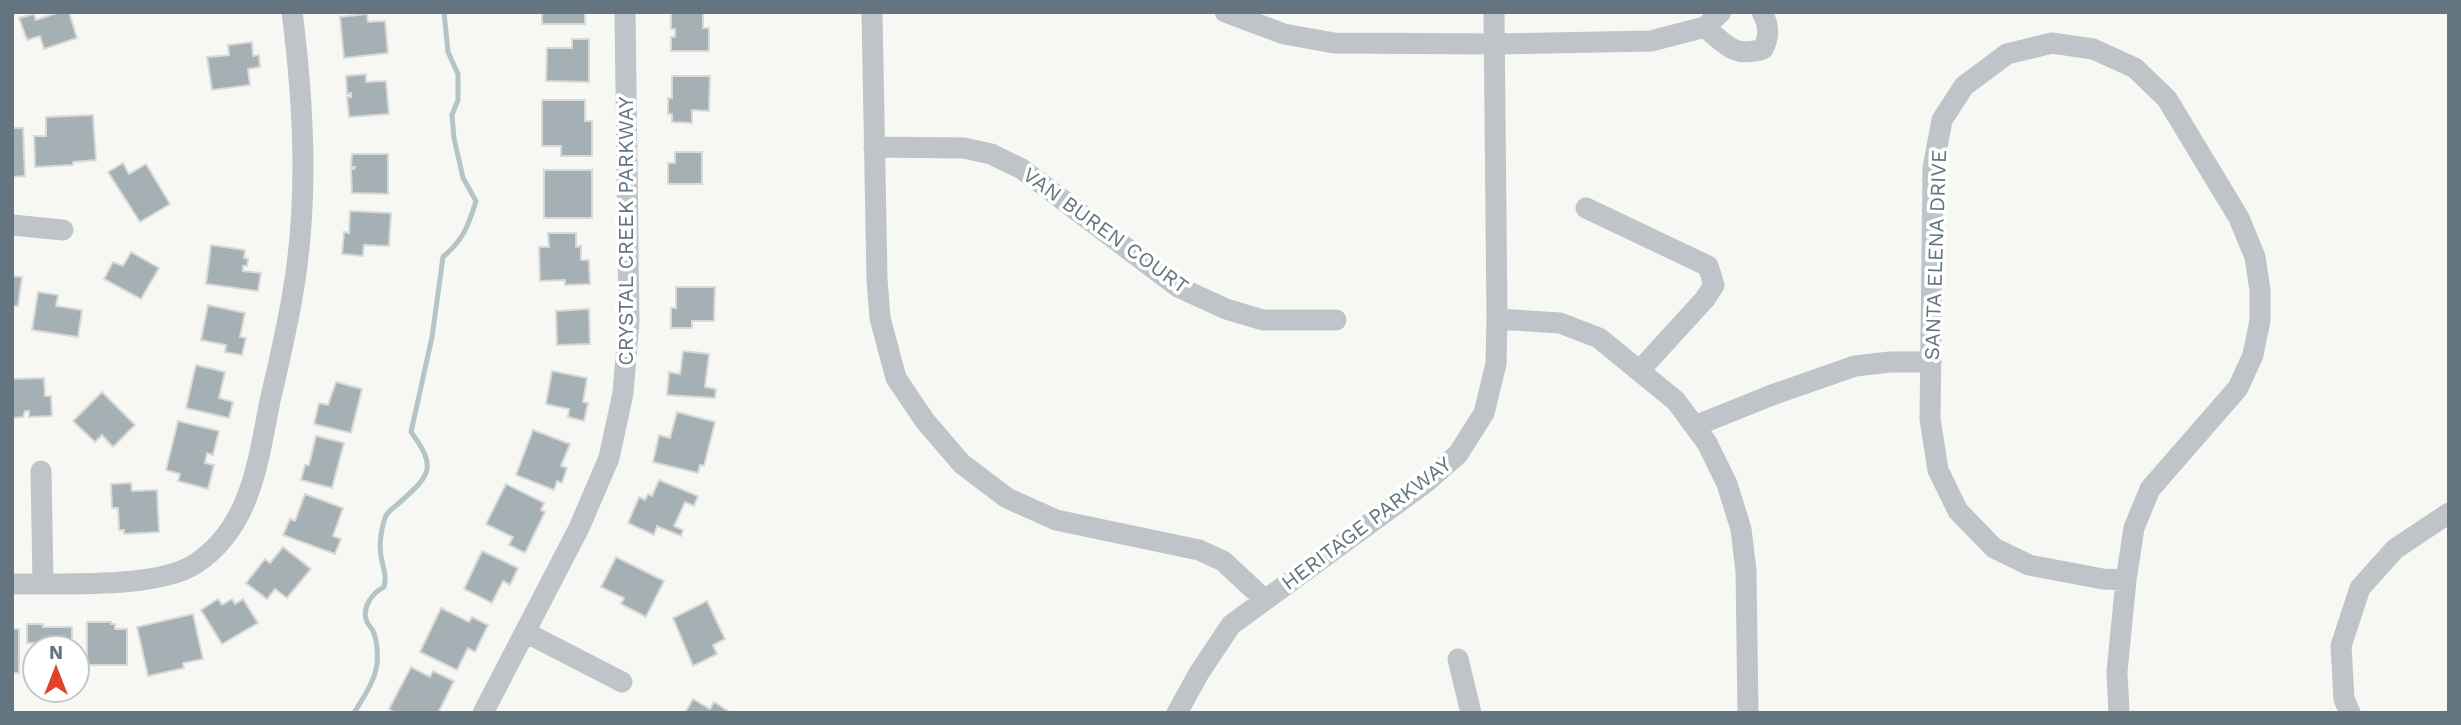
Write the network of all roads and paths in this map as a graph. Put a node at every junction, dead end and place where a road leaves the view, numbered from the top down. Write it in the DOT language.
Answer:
graph roads {
  1 [pos="292,12"];
  2 [pos="625,12"];
  3 [pos="872,12"];
  4 [pos="1225,12"];
  5 [pos="1494,12"];
  6 [pos="1721,12"];
  7 [pos="1762,12"];
  8 [pos="1705,27"];
  9 [pos="1495,44"];
  10 [pos="874,147"];
  11 [pos="1586,208"];
  12 [pos="12,225"];
  13 [pos="63,230"];
  14 [pos="1497,319"];
  15 [pos="1336,320"];
  16 [pos="1931,362"];
  17 [pos="1640,370"];
  18 [pos="1695,426"];
  19 [pos="41,471"];
  20 [pos="2449,513"];
  21 [pos="2126,580"];
  22 [pos="43,583"];
  23 [pos="12,584"];
  24 [pos="1264,599"];
  25 [pos="525,632"];
  26 [pos="1458,659"];
  27 [pos="622,682"];
  28 [pos="483,713"];
  29 [pos="1177,713"];
  30 [pos="1471,713"];
  31 [pos="1748,713"];
  32 [pos="2119,713"];
  33 [pos="2350,713"];
  1 -- 22 [label="street"];
  2 -- 25 [label="street, CRYSTAL CREEK PARKWAY"];
  3 -- 10 [label="street"];
  4 -- 9 [label="street"];
  5 -- 9 [label="street, HERITAGE PARKWAY"];
  6 -- 8 [label="street"];
  7 -- 8 [label="street"];
  8 -- 9 [label="street"];
  9 -- 14 [label="street, HERITAGE PARKWAY"];
  10 -- 15 [label="street, VAN BUREN COURT"];
  10 -- 24 [label="street"];
  11 -- 17 [label="street"];
  12 -- 13 [label="street"];
  14 -- 17 [label="street"];
  14 -- 24 [label="street, HERITAGE PARKWAY"];
  16 -- 18 [label="street"];
  16 -- 21 [label="street, SANTA ELENA DRIVE"];
  16 -- 21 [label="street, SANTA ELENA DRIVE"];
  17 -- 18 [label="street"];
  18 -- 31 [label="street"];
  19 -- 22 [label="street"];
  20 -- 33 [label="street"];
  21 -- 32 [label="street, SANTA ELENA DRIVE"];
  22 -- 23 [label="street"];
  24 -- 29 [label="street, HERITAGE PARKWAY"];
  25 -- 27 [label="street"];
  25 -- 28 [label="street, CRYSTAL CREEK PARKWAY"];
  26 -- 30 [label="street"];
}
